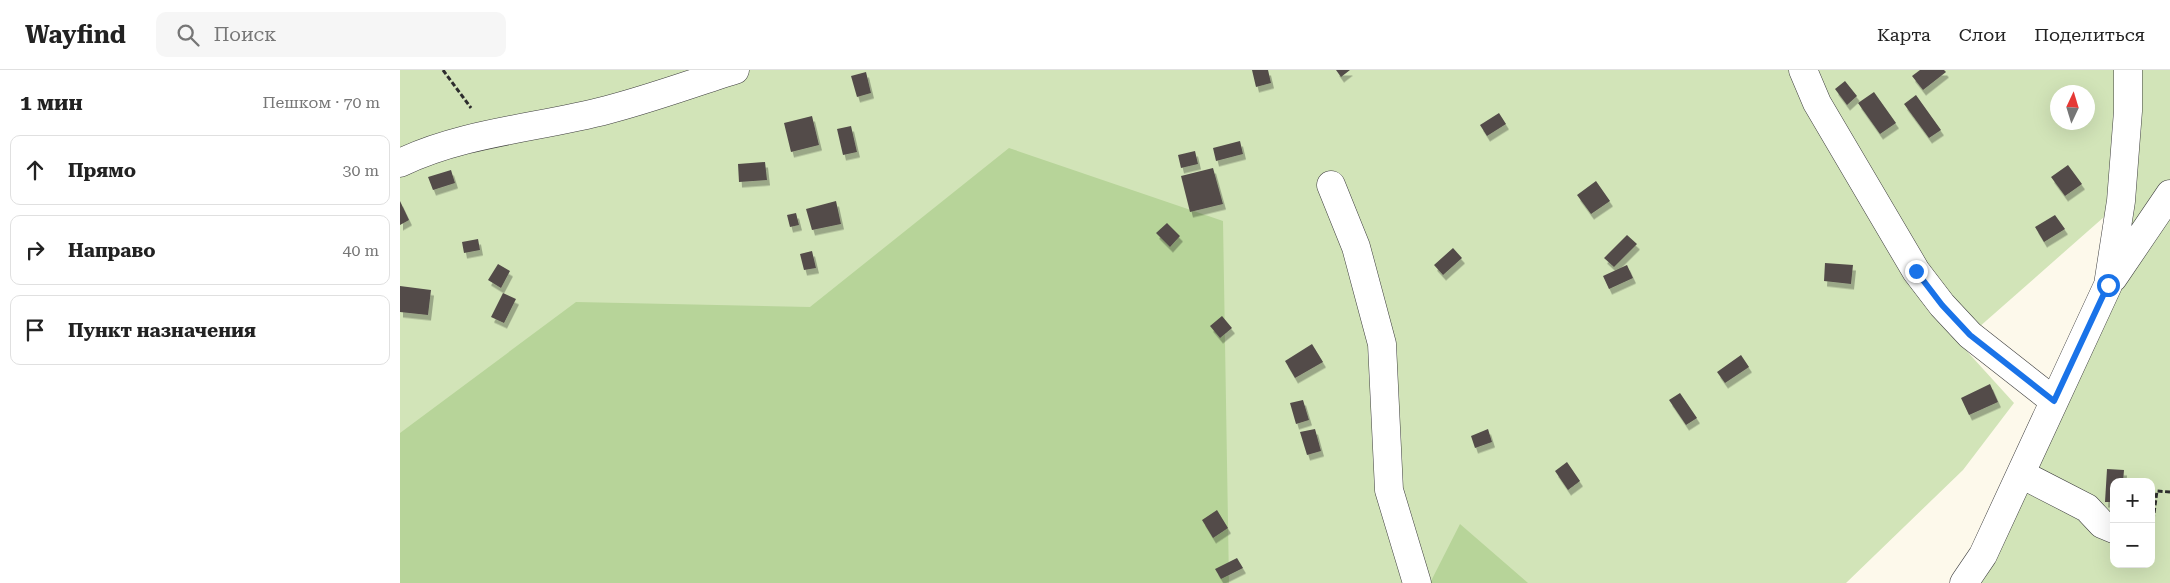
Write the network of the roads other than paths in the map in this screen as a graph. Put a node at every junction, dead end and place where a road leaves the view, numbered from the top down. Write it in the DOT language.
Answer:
graph roads {
  1 [pos="735,70"];
  2 [pos="1803,70"];
  3 [pos="2128,70"];
  4 [pos="400,163"];
  5 [pos="1331,185"];
  6 [pos="2170,194"];
  7 [pos="2108,285"];
  8 [pos="2054,401"];
  9 [pos="2021,474"];
  10 [pos="2110,527"];
  11 [pos="1417,583"];
  12 [pos="1964,583"];
  1 -- 4 [label="street"];
  2 -- 8 [label="street"];
  3 -- 7 [label="street"];
  5 -- 11 [label="street"];
  6 -- 7 [label="street"];
  7 -- 8 [label="street"];
  8 -- 9 [label="street"];
  9 -- 10 [label="street"];
  9 -- 12 [label="street"];
}
